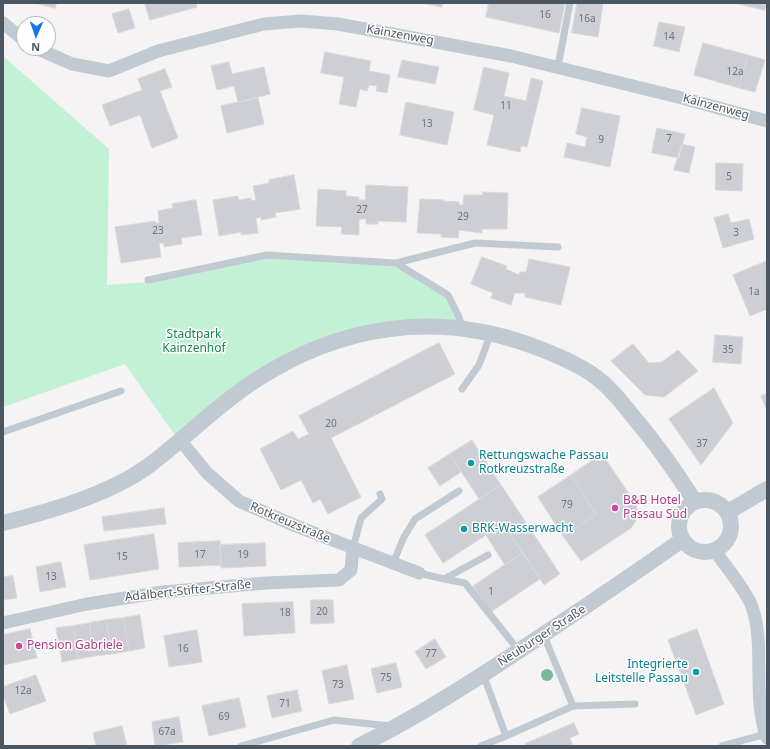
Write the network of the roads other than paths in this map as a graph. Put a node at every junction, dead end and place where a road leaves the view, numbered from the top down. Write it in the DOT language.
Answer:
graph roads {
  1 [pos="570,3"];
  2 [pos="3,23"];
  3 [pos="16,34"];
  4 [pos="54,56"];
  5 [pos="558,66"];
  6 [pos="767,121"];
  7 [pos="558,248"];
  8 [pos="396,263"];
  9 [pos="148,280"];
  10 [pos="462,328"];
  11 [pos="491,333"];
  12 [pos="462,389"];
  13 [pos="121,390"];
  14 [pos="3,432"];
  15 [pos="181,441"];
  16 [pos="767,489"];
  17 [pos="459,491"];
  18 [pos="380,494"];
  19 [pos="695,502"];
  20 [pos="728,512"];
  21 [pos="3,523"];
  22 [pos="682,540"];
  23 [pos="354,548"];
  24 [pos="715,551"];
  25 [pos="488,555"];
  26 [pos="393,563"];
  27 [pos="419,573"];
  28 [pos="444,579"];
  29 [pos="3,623"];
  30 [pos="544,636"];
  31 [pos="519,651"];
  32 [pos="762,666"];
  33 [pos="483,674"];
  34 [pos="635,704"];
  35 [pos="573,706"];
  36 [pos="398,727"];
  37 [pos="506,736"];
  38 [pos="766,736"];
  39 [pos="241,746"];
  40 [pos="359,746"];
  41 [pos="481,746"];
  42 [pos="722,746"];
  1 -- 5 [label="lane"];
  2 -- 3 [label="street"];
  4 -- 5 [label="street, Kainzenweg"];
  5 -- 6 [label="street, Kainzenweg"];
  7 -- 8 [label="lane"];
  8 -- 9 [label="lane"];
  8 -- 10 [label="lane"];
  10 -- 11 [label="street"];
  10 -- 15 [label="street"];
  11 -- 12 [label="lane"];
  11 -- 19 [label="street"];
  13 -- 14 [label="lane"];
  15 -- 21 [label="street"];
  15 -- 23 [label="street, Rotkreuzstraße"];
  16 -- 20 [label="street"];
  17 -- 26 [label="lane"];
  18 -- 23 [label="lane"];
  19 -- 20 [label="street"];
  19 -- 22 [label="street"];
  20 -- 24 [label="street"];
  22 -- 24 [label="street"];
  22 -- 30 [label="street, Neuburger Straße"];
  23 -- 26 [label="street, Rotkreuzstraße"];
  23 -- 29 [label="street, Adalbert-Stifter-Straße"];
  24 -- 32 [label="street"];
  25 -- 28 [label="lane"];
  26 -- 27 [label="street, Rotkreuzstraße"];
  27 -- 28 [label="lane"];
  28 -- 31 [label="lane"];
  30 -- 31 [label="street, Neuburger Straße"];
  30 -- 35 [label="lane"];
  31 -- 33 [label="street, Neuburger Straße"];
  32 -- 38 [label="street"];
  33 -- 36 [label="street, Neuburger Straße"];
  33 -- 37 [label="lane"];
  34 -- 35 [label="lane"];
  35 -- 37 [label="lane"];
  36 -- 39 [label="lane"];
  36 -- 40 [label="street, Neuburger Straße"];
  37 -- 41 [label="lane"];
  38 -- 42 [label="lane"];
}
